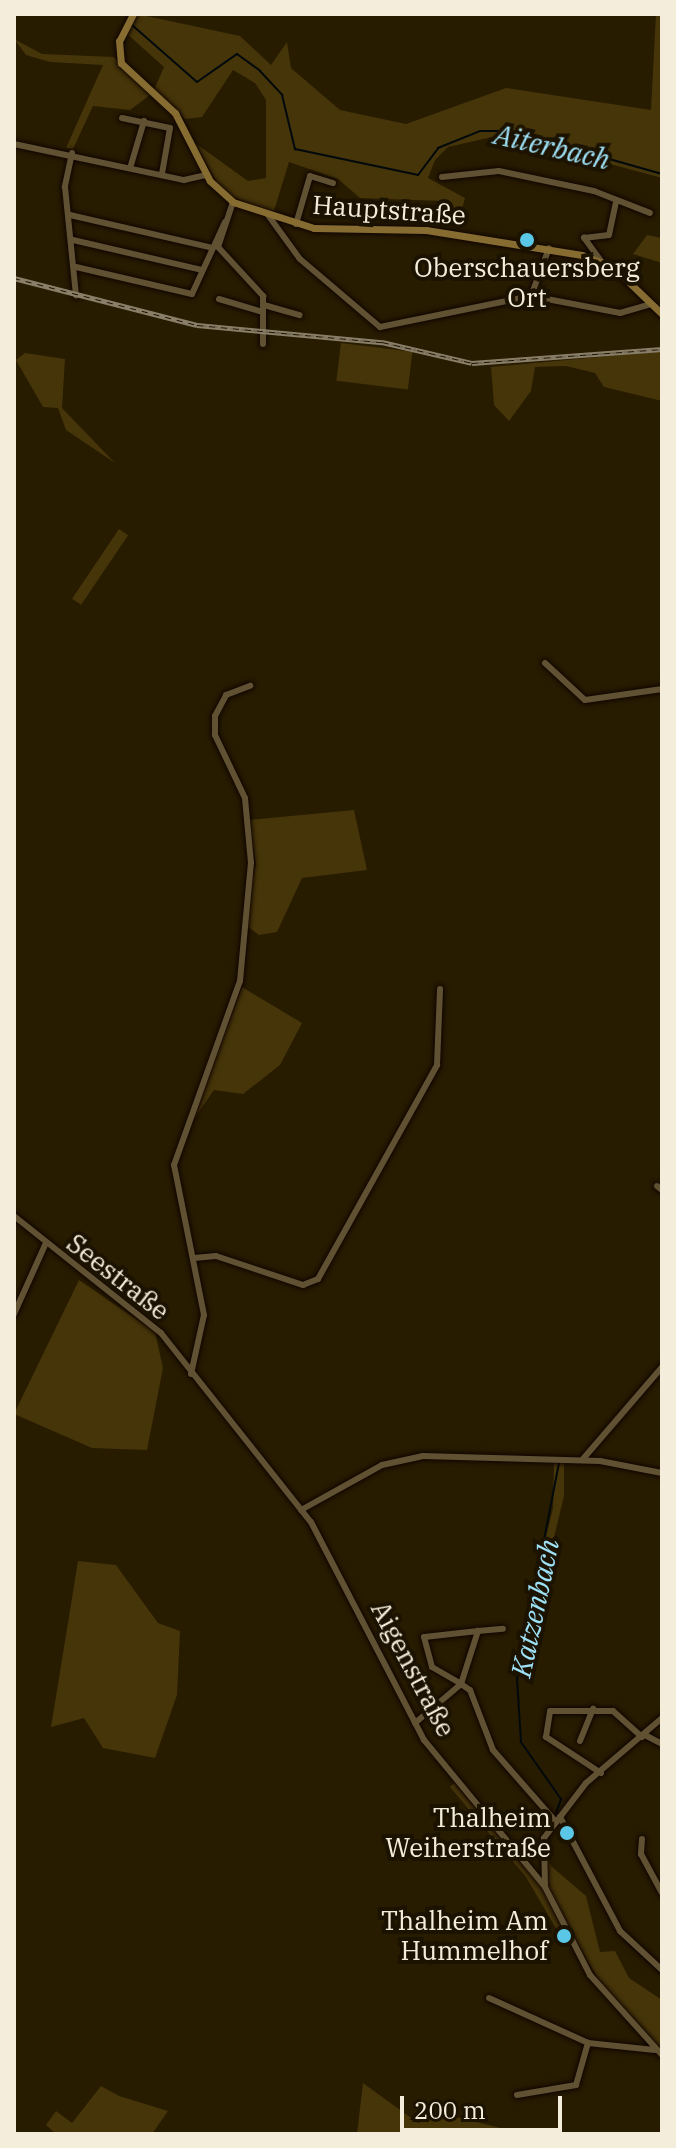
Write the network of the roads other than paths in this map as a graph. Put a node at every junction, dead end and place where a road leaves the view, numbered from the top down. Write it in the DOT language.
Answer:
graph roads {
  1 [pos="132,16"];
  2 [pos="122,118"];
  3 [pos="144,121"];
  4 [pos="14,144"];
  5 [pos="72,153"];
  6 [pos="131,165"];
  7 [pos="162,174"];
  8 [pos="206,175"];
  9 [pos="442,177"];
  10 [pos="333,183"];
  11 [pos="233,202"];
  12 [pos="616,203"];
  13 [pos="650,213"];
  14 [pos="70,215"];
  15 [pos="268,215"];
  16 [pos="225,222"];
  17 [pos="296,224"];
  18 [pos="73,240"];
  19 [pos="209,247"];
  20 [pos="549,248"];
  21 [pos="601,261"];
  22 [pos="76,267"];
  23 [pos="202,270"];
  24 [pos="76,295"];
  25 [pos="531,296"];
  26 [pos="219,299"];
  27 [pos="651,304"];
  28 [pos="263,309"];
  29 [pos="662,314"];
  30 [pos="300,315"];
  31 [pos="263,344"];
  32 [pos="545,663"];
  33 [pos="250,686"];
  34 [pos="662,689"];
  35 [pos="440,989"];
  36 [pos="14,1216"];
  37 [pos="45,1245"];
  38 [pos="194,1258"];
  39 [pos="14,1314"];
  40 [pos="662,1367"];
  41 [pos="191,1374"];
  42 [pos="583,1459"];
  43 [pos="662,1473"];
  44 [pos="301,1510"];
  45 [pos="503,1629"];
  46 [pos="478,1631"];
  47 [pos="461,1684"];
  48 [pos="593,1709"];
  49 [pos="662,1718"];
  50 [pos="415,1723"];
  51 [pos="644,1736"];
  52 [pos="580,1741"];
  53 [pos="662,1744"];
  54 [pos="601,1773"];
  55 [pos="558,1819"];
  56 [pos="642,1839"];
  57 [pos="545,1887"];
  58 [pos="662,1893"];
  59 [pos="662,1970"];
  60 [pos="489,1998"];
  61 [pos="588,2043"];
  62 [pos="655,2050"];
  63 [pos="662,2055"];
  64 [pos="517,2095"];
  1 -- 8 [label="main road"];
  2 -- 3 [label="street"];
  3 -- 6 [label="street"];
  3 -- 7 [label="street"];
  4 -- 5 [label="street"];
  5 -- 6 [label="street"];
  5 -- 14 [label="street"];
  6 -- 7 [label="street"];
  7 -- 8 [label="street"];
  8 -- 11 [label="main road, Hauptstraße"];
  9 -- 12 [label="street"];
  10 -- 17 [label="street"];
  11 -- 15 [label="main road, Hauptstraße"];
  11 -- 16 [label="street"];
  12 -- 13 [label="street"];
  12 -- 21 [label="street"];
  14 -- 18 [label="street"];
  14 -- 19 [label="street"];
  15 -- 17 [label="main road, Hauptstraße"];
  15 -- 25 [label="street"];
  16 -- 19 [label="street"];
  16 -- 28 [label="street"];
  17 -- 20 [label="main road, Hauptstraße"];
  18 -- 22 [label="street"];
  18 -- 23 [label="street"];
  19 -- 23 [label="street"];
  20 -- 21 [label="main road, Hauptstraße"];
  20 -- 25 [label="street"];
  21 -- 27 [label="main road, Hauptstraße"];
  22 -- 23 [label="street"];
  22 -- 24 [label="street"];
  25 -- 27 [label="street"];
  26 -- 28 [label="street"];
  27 -- 29 [label="main road, Hauptstraße"];
  28 -- 30 [label="street"];
  28 -- 31 [label="street"];
  32 -- 34 [label="street"];
  33 -- 38 [label="street"];
  35 -- 38 [label="street"];
  36 -- 37 [label="street, Seestraße"];
  37 -- 39 [label="street"];
  37 -- 41 [label="street, Seestraße"];
  38 -- 41 [label="street"];
  40 -- 42 [label="street"];
  41 -- 44 [label="street, Aigenstraße"];
  42 -- 43 [label="street"];
  42 -- 44 [label="street"];
  44 -- 50 [label="street, Aigenstraße"];
  45 -- 46 [label="street"];
  46 -- 47 [label="street"];
  46 -- 47 [label="street"];
  47 -- 50 [label="street"];
  47 -- 55 [label="street"];
  48 -- 51 [label="street"];
  48 -- 52 [label="street"];
  48 -- 54 [label="street"];
  49 -- 51 [label="street"];
  50 -- 57 [label="street, Aigenstraße"];
  51 -- 53 [label="street"];
  51 -- 54 [label="street"];
  54 -- 55 [label="street"];
  55 -- 57 [label="street"];
  55 -- 59 [label="street"];
  56 -- 58 [label="street"];
  57 -- 62 [label="street, Aigenstraße"];
  60 -- 61 [label="street"];
  61 -- 62 [label="street"];
  61 -- 64 [label="street"];
  62 -- 63 [label="street, Aigenstraße"];
}
